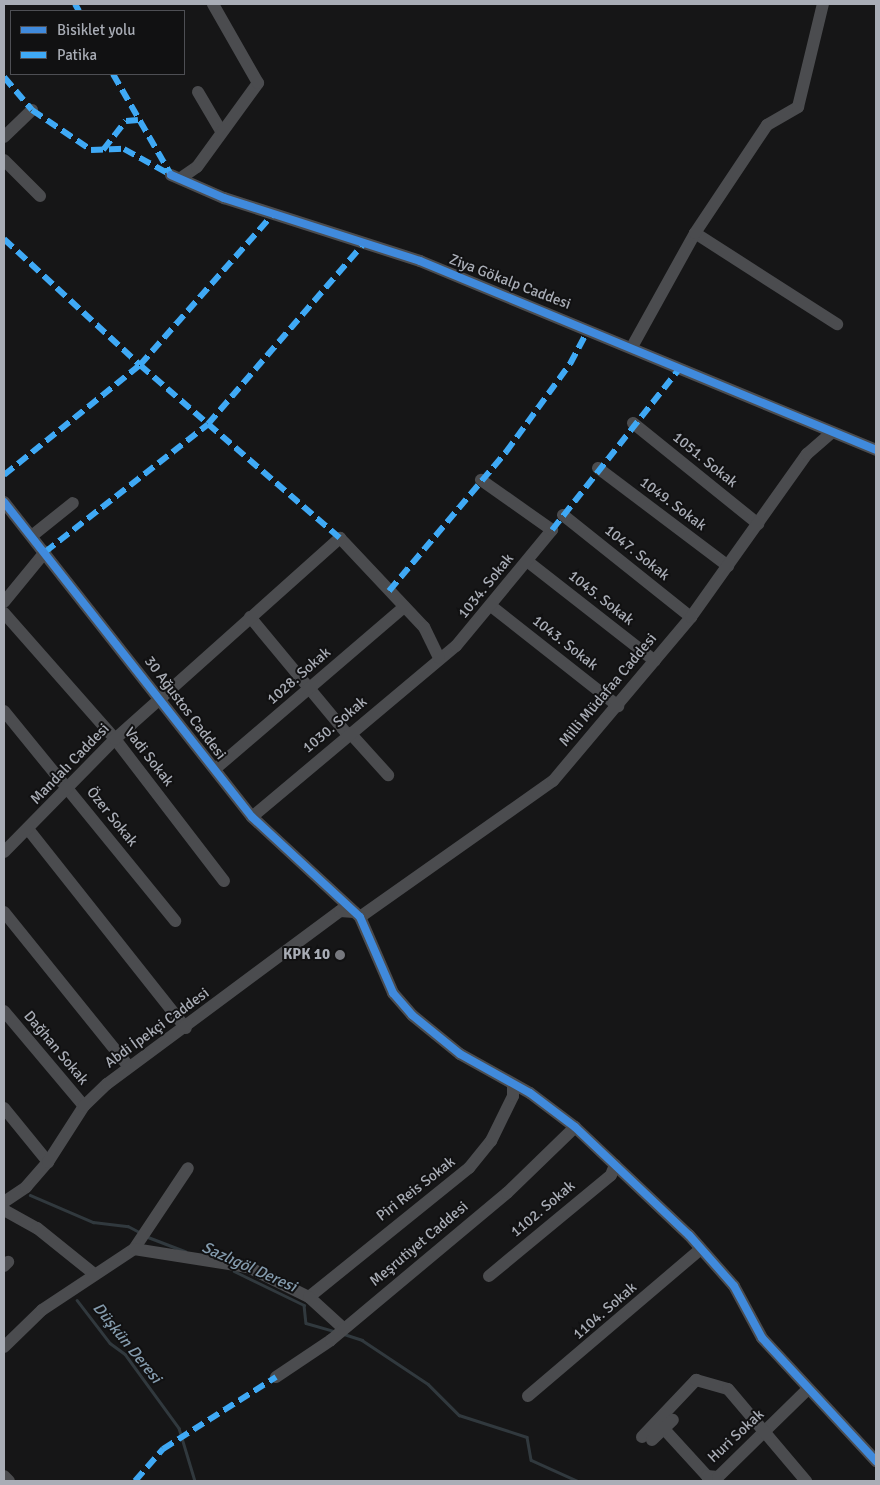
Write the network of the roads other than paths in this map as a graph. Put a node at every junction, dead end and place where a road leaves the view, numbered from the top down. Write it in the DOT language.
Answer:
graph roads {
  1 [pos="213,4"];
  2 [pos="823,4"];
  3 [pos="198,92"];
  4 [pos="32,110"];
  5 [pos="221,131"];
  6 [pos="4,137"];
  7 [pos="4,160"];
  8 [pos="40,196"];
  9 [pos="695,233"];
  10 [pos="837,324"];
  11 [pos="633,345"];
  12 [pos="633,422"];
  13 [pos="831,433"];
  14 [pos="876,450"];
  15 [pos="598,468"];
  16 [pos="481,480"];
  17 [pos="4,502"];
  18 [pos="73,503"];
  19 [pos="563,515"];
  20 [pos="758,524"];
  21 [pos="33,535"];
  22 [pos="44,552"];
  23 [pos="527,560"];
  24 [pos="728,566"];
  25 [pos="4,602"];
  26 [pos="491,606"];
  27 [pos="404,607"];
  28 [pos="4,613"];
  29 [pos="250,617"];
  30 [pos="690,617"];
  31 [pos="439,658"];
  32 [pos="656,661"];
  33 [pos="309,690"];
  34 [pos="161,699"];
  35 [pos="618,706"];
  36 [pos="4,711"];
  37 [pos="349,734"];
  38 [pos="114,739"];
  39 [pos="215,769"];
  40 [pos="388,774"];
  41 [pos="68,789"];
  42 [pos="252,817"];
  43 [pos="28,829"];
  44 [pos="4,852"];
  45 [pos="224,881"];
  46 [pos="4,912"];
  47 [pos="357,914"];
  48 [pos="175,921"];
  49 [pos="4,1011"];
  50 [pos="186,1028"];
  51 [pos="129,1067"];
  52 [pos="513,1084"];
  53 [pos="84,1106"];
  54 [pos="4,1108"];
  55 [pos="575,1127"];
  56 [pos="48,1162"];
  57 [pos="616,1166"];
  58 [pos="188,1168"];
  59 [pos="4,1202"];
  60 [pos="4,1210"];
  61 [pos="134,1249"];
  62 [pos="701,1249"];
  63 [pos="93,1273"];
  64 [pos="489,1276"];
  65 [pos="309,1297"];
  66 [pos="343,1328"];
  67 [pos="4,1347"];
  68 [pos="276,1377"];
  69 [pos="808,1389"];
  70 [pos="528,1396"];
  71 [pos="764,1435"];
  72 [pos="876,1460"];
  73 [pos="4,1476"];
  74 [pos="9,1481"];
  75 [pos="806,1481"];
  1 -- 5 [label="street"];
  2 -- 9 [label="street"];
  3 -- 5 [label="street"];
  4 -- 6 [label="street"];
  5 -- 11 [label="street, Ziya Gökalp Caddesi"];
  7 -- 8 [label="street"];
  9 -- 10 [label="street"];
  9 -- 11 [label="street"];
  11 -- 13 [label="street, Ziya Gökalp Caddesi"];
  12 -- 20 [label="street, 1051. Sokak"];
  13 -- 14 [label="street, Ziya Gökalp Caddesi"];
  13 -- 20 [label="street, Milli Müdafaa Caddesi"];
  15 -- 24 [label="street, 1049. Sokak"];
  16 -- 23 [label="street, 1034. Sokak"];
  17 -- 21 [label="street, 30 Ağustos Caddesi"];
  18 -- 21 [label="street"];
  19 -- 30 [label="street, 1047. Sokak"];
  20 -- 24 [label="street, Milli Müdafaa Caddesi"];
  21 -- 22 [label="street, 30 Ağustos Caddesi"];
  22 -- 25 [label="street"];
  22 -- 34 [label="street, 30 Ağustos Caddesi"];
  23 -- 26 [label="street, 1034. Sokak"];
  23 -- 32 [label="street, 1045. Sokak"];
  24 -- 30 [label="street, Milli Müdafaa Caddesi"];
  26 -- 31 [label="street, 1034. Sokak"];
  26 -- 35 [label="street, 1043. Sokak"];
  27 -- 29 [label="street, Mandalı Caddesi"];
  27 -- 31 [label="street"];
  27 -- 33 [label="street, 1028. Sokak"];
  28 -- 38 [label="street, Vadi Sokak"];
  29 -- 33 [label="street"];
  29 -- 34 [label="street, Mandalı Caddesi"];
  30 -- 32 [label="street, Milli Müdafaa Caddesi"];
  31 -- 37 [label="street, 1030. Sokak"];
  32 -- 35 [label="street, Milli Müdafaa Caddesi"];
  33 -- 37 [label="street"];
  33 -- 39 [label="street, 1028. Sokak"];
  34 -- 38 [label="street, Mandalı Caddesi"];
  34 -- 39 [label="street, 30 Ağustos Caddesi"];
  35 -- 47 [label="street, Milli Müdafaa Caddesi"];
  36 -- 41 [label="street, Özer Sokak"];
  37 -- 40 [label="street"];
  37 -- 42 [label="street, 1030. Sokak"];
  38 -- 41 [label="street, Mandalı Caddesi"];
  38 -- 45 [label="street, Vadi Sokak"];
  39 -- 42 [label="street, 30 Ağustos Caddesi"];
  41 -- 43 [label="street, Mandalı Caddesi"];
  41 -- 48 [label="street, Özer Sokak"];
  42 -- 47 [label="street, 30 Ağustos Caddesi"];
  43 -- 44 [label="street, Mandalı Caddesi"];
  43 -- 50 [label="street"];
  46 -- 51 [label="street"];
  47 -- 50 [label="street, Abdi İpekçi Caddesi"];
  47 -- 52 [label="street"];
  49 -- 53 [label="street, Dağhan Sokak"];
  50 -- 51 [label="street, Abdi İpekçi Caddesi"];
  51 -- 53 [label="street, Abdi İpekçi Caddesi"];
  52 -- 55 [label="street"];
  52 -- 65 [label="street, Piri Reis Sokak"];
  53 -- 56 [label="street, Abdi İpekçi Caddesi"];
  54 -- 56 [label="street"];
  55 -- 57 [label="street"];
  55 -- 66 [label="street, Meşrutiyet Caddesi"];
  56 -- 59 [label="street, Abdi İpekçi Caddesi"];
  57 -- 62 [label="street"];
  57 -- 64 [label="street, 1102. Sokak"];
  58 -- 61 [label="street"];
  60 -- 63 [label="street"];
  61 -- 63 [label="street"];
  61 -- 65 [label="street"];
  62 -- 69 [label="street"];
  62 -- 70 [label="street, 1104. Sokak"];
  63 -- 67 [label="street"];
  65 -- 66 [label="street"];
  66 -- 68 [label="street, Meşrutiyet Caddesi"];
  69 -- 71 [label="street, Huri Sokak"];
  69 -- 72 [label="street"];
  71 -- 71 [label="street, Huri Sokak"];
  71 -- 75 [label="street"];
  73 -- 74 [label="street"];
}
